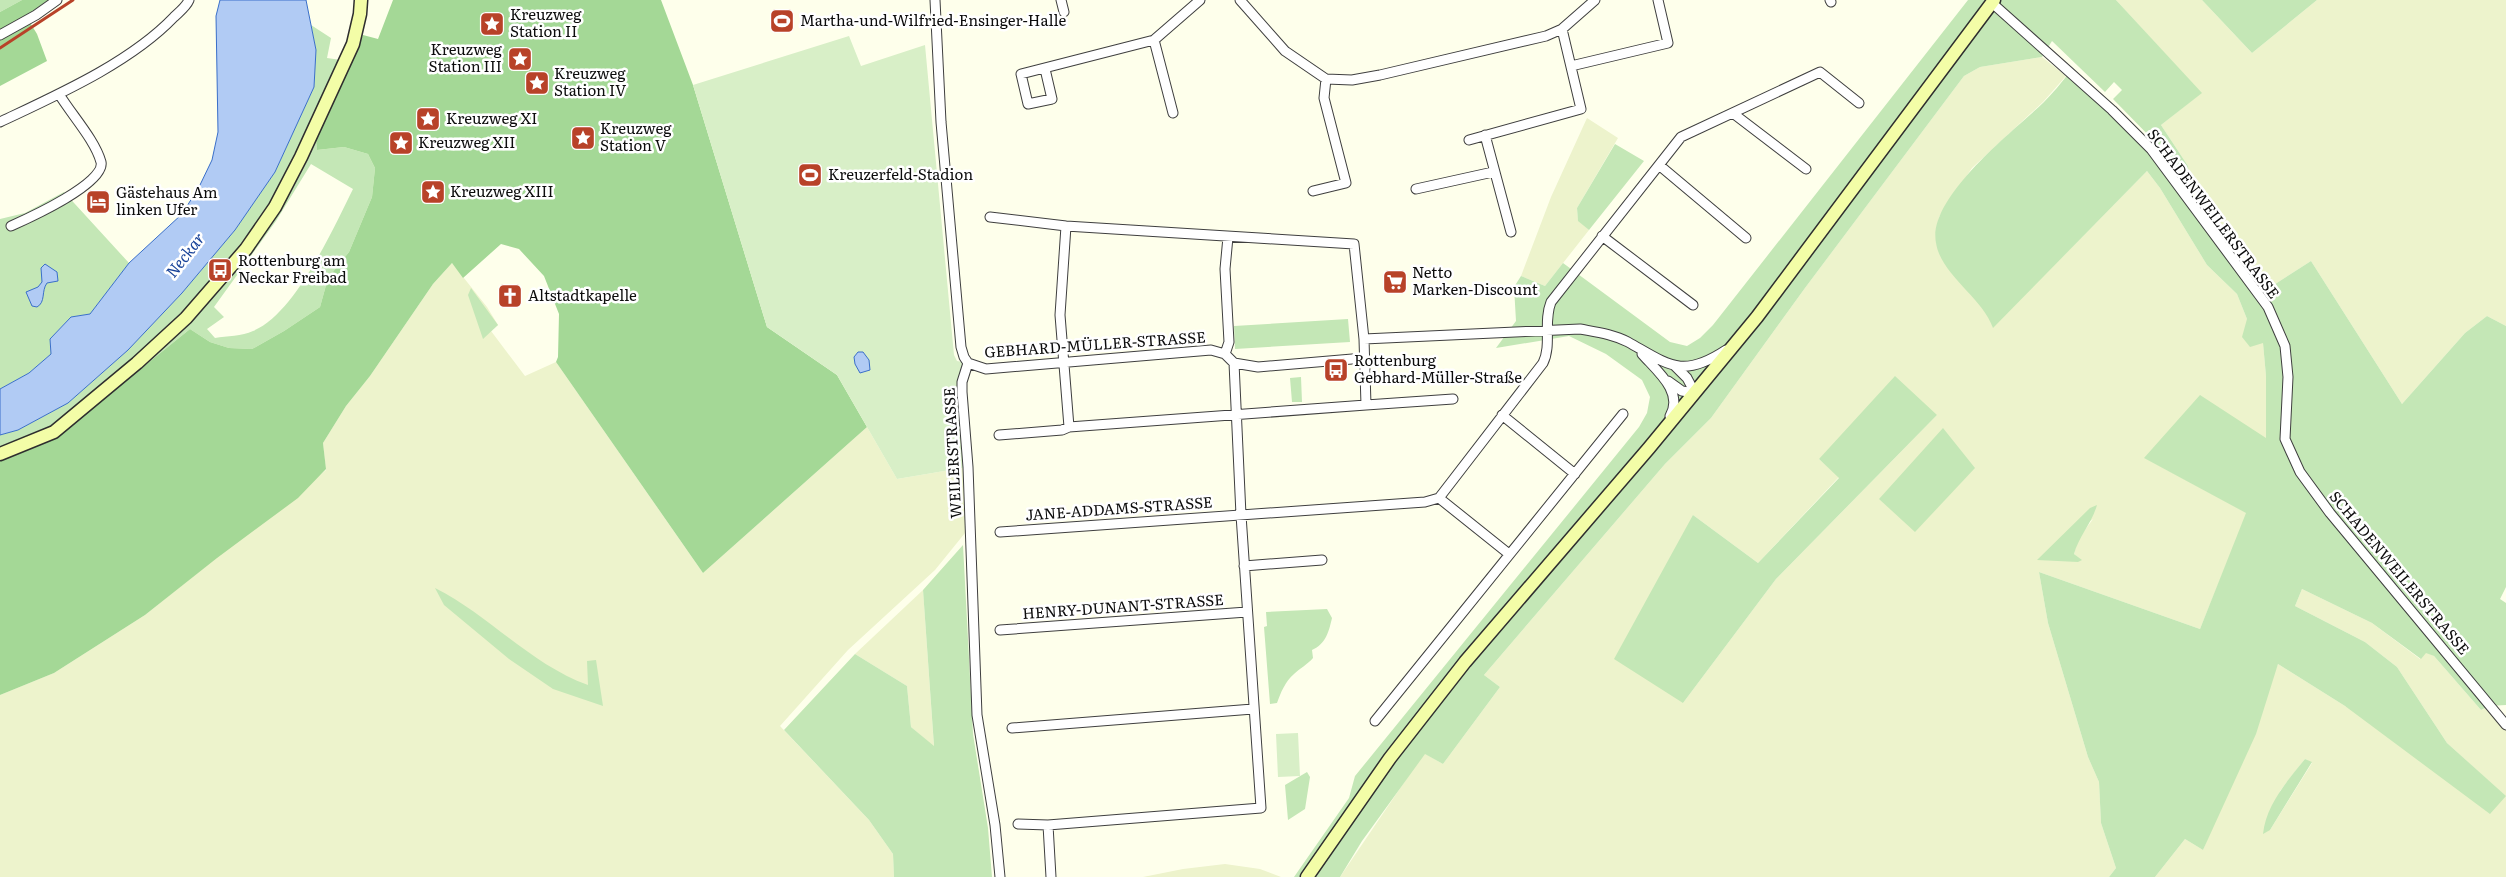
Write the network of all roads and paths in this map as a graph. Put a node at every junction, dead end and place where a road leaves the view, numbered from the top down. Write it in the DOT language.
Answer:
graph roads {
  1 [pos="57,0"];
  2 [pos="189,0"];
  3 [pos="361,0"];
  4 [pos="935,0"];
  5 [pos="1061,0"];
  6 [pos="1200,0"];
  7 [pos="1240,0"];
  8 [pos="1595,0"];
  9 [pos="1658,0"];
  10 [pos="1993,2"];
  11 [pos="1064,12"];
  12 [pos="1562,29"];
  13 [pos="0,35"];
  14 [pos="1154,40"];
  15 [pos="1571,66"];
  16 [pos="1045,69"];
  17 [pos="1326,79"];
  18 [pos="59,94"];
  19 [pos="1859,103"];
  20 [pos="1173,113"];
  21 [pos="1734,114"];
  22 [pos="0,122"];
  23 [pos="1485,136"];
  24 [pos="1468,140"];
  25 [pos="1659,164"];
  26 [pos="1806,169"];
  27 [pos="1494,172"];
  28 [pos="1416,189"];
  29 [pos="1313,191"];
  30 [pos="990,217"];
  31 [pos="11,226"];
  32 [pos="1066,226"];
  33 [pos="1511,232"];
  34 [pos="1602,236"];
  35 [pos="1228,237"];
  36 [pos="1746,238"];
  37 [pos="1693,305"];
  38 [pos="1547,330"];
  39 [pos="1364,339"];
  40 [pos="1738,341"];
  41 [pos="1639,350"];
  42 [pos="1224,354"];
  43 [pos="1364,358"];
  44 [pos="968,364"];
  45 [pos="1063,364"];
  46 [pos="1234,364"];
  47 [pos="1675,366"];
  48 [pos="1663,377"];
  49 [pos="1695,393"];
  50 [pos="1453,399"];
  51 [pos="1366,405"];
  52 [pos="1236,413"];
  53 [pos="1624,414"];
  54 [pos="1502,416"];
  55 [pos="1068,427"];
  56 [pos="1661,434"];
  57 [pos="999,435"];
  58 [pos="0,454"];
  59 [pos="1575,474"];
  60 [pos="1438,498"];
  61 [pos="1241,515"];
  62 [pos="1000,532"];
  63 [pos="1509,554"];
  64 [pos="1322,560"];
  65 [pos="1244,566"];
  66 [pos="1247,612"];
  67 [pos="1000,630"];
  68 [pos="1253,709"];
  69 [pos="1375,720"];
  70 [pos="2506,725"];
  71 [pos="1012,728"];
  72 [pos="1018,824"];
  73 [pos="1048,824"];
  74 [pos="1000,877"];
  75 [pos="1051,877"];
  76 [pos="1307,877"];
  1 -- 13 [label="street"];
  2 -- 18 [label="street"];
  3 -- 58 [label="main road"];
  4 -- 44 [label="street, WEILERSTRASSE"];
  5 -- 11 [label="street"];
  6 -- 14 [label="street"];
  7 -- 17 [label="street"];
  8 -- 12 [label="street"];
  9 -- 15 [label="street"];
  10 -- 40 [label="main road"];
  10 -- 70 [label="street, SCHADENWEILERSTRASSE"];
  12 -- 15 [label="street"];
  12 -- 17 [label="street"];
  14 -- 16 [label="street"];
  14 -- 20 [label="street"];
  15 -- 23 [label="street"];
  17 -- 29 [label="street"];
  18 -- 22 [label="street"];
  18 -- 31 [label="street"];
  19 -- 21 [label="street"];
  21 -- 25 [label="street"];
  21 -- 26 [label="street"];
  23 -- 24 [label="street"];
  23 -- 27 [label="street"];
  25 -- 34 [label="street"];
  25 -- 36 [label="street"];
  27 -- 28 [label="street"];
  27 -- 33 [label="street"];
  30 -- 32 [label="street"];
  32 -- 35 [label="street"];
  32 -- 45 [label="street"];
  34 -- 37 [label="street"];
  34 -- 38 [label="street"];
  35 -- 39 [label="street"];
  35 -- 42 [label="street"];
  38 -- 39 [label="street"];
  38 -- 41 [label="street"];
  38 -- 54 [label="street"];
  39 -- 43 [label="street"];
  40 -- 47 [label="street"];
  40 -- 49 [label="main road"];
  41 -- 47 [label="street"];
  41 -- 48 [label="street"];
  42 -- 45 [label="street, GEBHARD-MÜLLER-STRASSE"];
  42 -- 46 [label="street"];
  43 -- 46 [label="street"];
  43 -- 51 [label="street"];
  44 -- 45 [label="street, GEBHARD-MÜLLER-STRASSE"];
  44 -- 74 [label="street, WEILERSTRASSE"];
  45 -- 55 [label="street"];
  46 -- 52 [label="street"];
  47 -- 49 [label="street"];
  48 -- 49 [label="street"];
  48 -- 56 [label="street"];
  49 -- 56 [label="main road"];
  50 -- 51 [label="street"];
  51 -- 52 [label="street"];
  52 -- 55 [label="street"];
  52 -- 61 [label="street"];
  53 -- 59 [label="street"];
  54 -- 59 [label="street"];
  54 -- 60 [label="street"];
  55 -- 57 [label="street"];
  56 -- 76 [label="main road"];
  59 -- 63 [label="street"];
  60 -- 61 [label="street, JANE-ADDAMS-STRASSE"];
  60 -- 63 [label="street"];
  61 -- 62 [label="street, JANE-ADDAMS-STRASSE"];
  61 -- 65 [label="street"];
  63 -- 69 [label="street"];
  64 -- 65 [label="street"];
  65 -- 66 [label="street"];
  66 -- 67 [label="street, HENRY-DUNANT-STRASSE"];
  66 -- 68 [label="street"];
  68 -- 71 [label="street"];
  68 -- 73 [label="street"];
  72 -- 73 [label="street"];
  73 -- 75 [label="street"];
}
